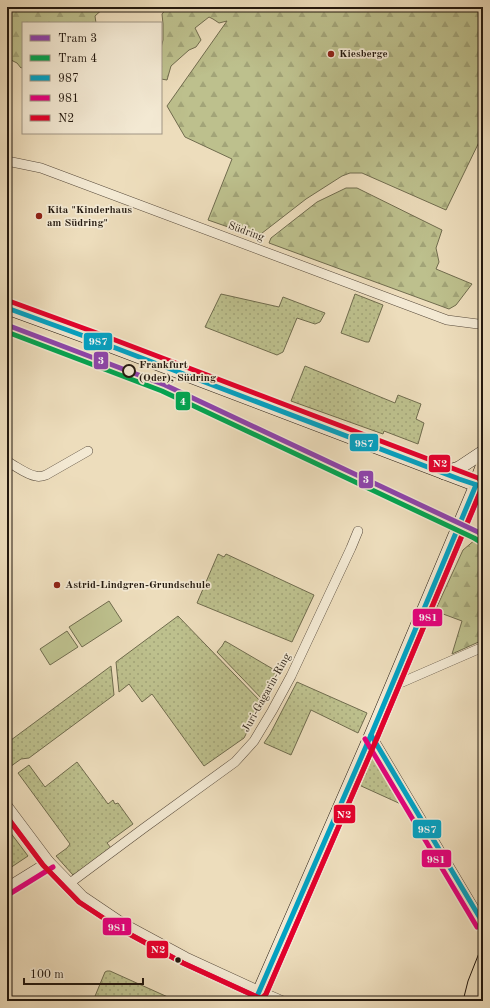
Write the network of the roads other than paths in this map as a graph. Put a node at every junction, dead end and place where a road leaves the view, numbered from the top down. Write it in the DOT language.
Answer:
graph roads {
  1 [pos="7,161"];
  2 [pos="7,308"];
  3 [pos="478,324"];
  4 [pos="88,451"];
  5 [pos="483,452"];
  6 [pos="7,462"];
  7 [pos="483,467"];
  8 [pos="444,473"];
  9 [pos="480,486"];
  10 [pos="358,531"];
  11 [pos="483,647"];
  12 [pos="391,687"];
  13 [pos="371,735"];
  14 [pos="7,805"];
  15 [pos="49,861"];
  16 [pos="70,884"];
  17 [pos="7,886"];
  18 [pos="483,923"];
  19 [pos="257,996"];
  20 [pos="283,1001"];
  1 -- 3 [label="street, Südring"];
  2 -- 8 [label="main road"];
  4 -- 6 [label="street"];
  5 -- 8 [label="main road"];
  7 -- 9 [label="main road"];
  8 -- 9 [label="main road"];
  9 -- 12 [label="main road"];
  10 -- 16 [label="street, Juri-Gagarin-Ring"];
  11 -- 12 [label="street"];
  12 -- 13 [label="main road"];
  13 -- 18 [label="street"];
  13 -- 19 [label="main road"];
  14 -- 15 [label="street"];
  15 -- 16 [label="street"];
  15 -- 17 [label="street"];
  16 -- 19 [label="street"];
  19 -- 20 [label="street"];
}
